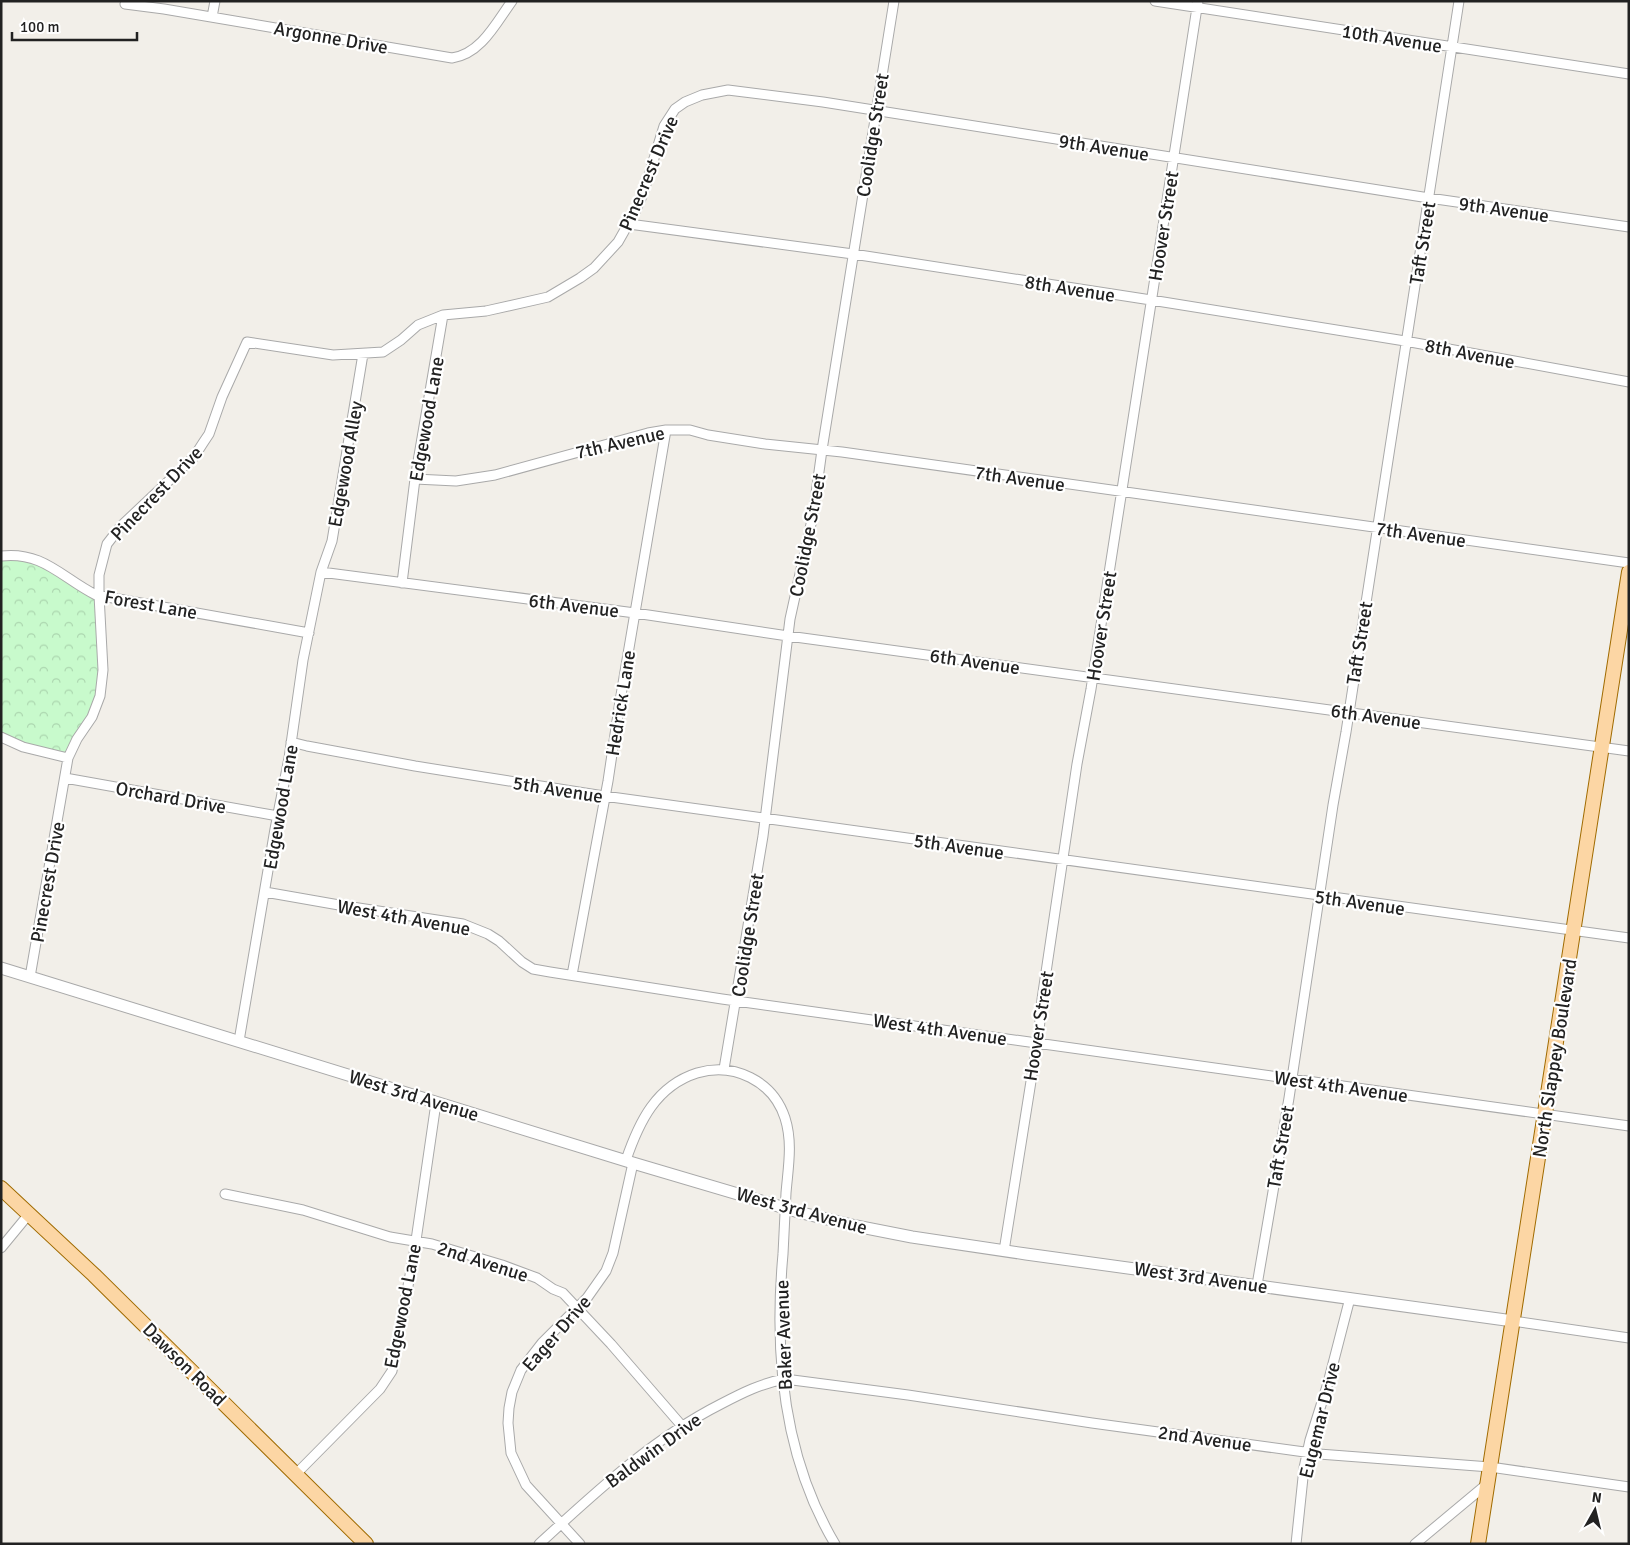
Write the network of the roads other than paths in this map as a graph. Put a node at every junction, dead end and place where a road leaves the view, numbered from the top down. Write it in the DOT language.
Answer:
graph roads {
  1 [pos="215,1"];
  2 [pos="512,1"];
  3 [pos="894,1"];
  4 [pos="1155,1"];
  5 [pos="1459,1"];
  6 [pos="124,4"];
  7 [pos="1198,4"];
  8 [pos="212,17"];
  9 [pos="1451,47"];
  10 [pos="1629,74"];
  11 [pos="698,96"];
  12 [pos="876,111"];
  13 [pos="1174,158"];
  14 [pos="1429,198"];
  15 [pos="629,224"];
  16 [pos="1629,228"];
  17 [pos="853,254"];
  18 [pos="1151,300"];
  19 [pos="443,315"];
  20 [pos="1406,341"];
  21 [pos="363,354"];
  22 [pos="1629,382"];
  23 [pos="666,430"];
  24 [pos="822,450"];
  25 [pos="415,479"];
  26 [pos="1122,492"];
  27 [pos="1377,528"];
  28 [pos="1,556"];
  29 [pos="1629,563"];
  30 [pos="321,572"];
  31 [pos="1629,572"];
  32 [pos="402,583"];
  33 [pos="99,595"];
  34 [pos="635,613"];
  35 [pos="309,633"];
  36 [pos="788,636"];
  37 [pos="1093,677"];
  38 [pos="1349,712"];
  39 [pos="1,737"];
  40 [pos="291,742"];
  41 [pos="1602,748"];
  42 [pos="1629,751"];
  43 [pos="68,758"];
  44 [pos="65,778"];
  45 [pos="604,796"];
  46 [pos="278,816"];
  47 [pos="765,819"];
  48 [pos="1063,860"];
  49 [pos="266,892"];
  50 [pos="1320,896"];
  51 [pos="1573,931"];
  52 [pos="1629,938"];
  53 [pos="1,968"];
  54 [pos="572,975"];
  55 [pos="30,977"];
  56 [pos="736,1000"];
  57 [pos="239,1041"];
  58 [pos="1038,1042"];
  59 [pos="724,1069"];
  60 [pos="1291,1080"];
  61 [pos="436,1103"];
  62 [pos="1545,1114"];
  63 [pos="1629,1126"];
  64 [pos="630,1162"];
  65 [pos="1,1188"];
  66 [pos="226,1194"];
  67 [pos="786,1208"];
  68 [pos="29,1214"];
  69 [pos="416,1241"];
  70 [pos="1,1248"];
  71 [pos="1004,1251"];
  72 [pos="1257,1285"];
  73 [pos="1350,1298"];
  74 [pos="577,1308"];
  75 [pos="1513,1321"];
  76 [pos="1629,1338"];
  77 [pos="782,1379"];
  78 [pos="682,1426"];
  79 [pos="1307,1452"];
  80 [pos="1490,1467"];
  81 [pos="296,1474"];
  82 [pos="1488,1484"];
  83 [pos="1629,1487"];
  84 [pos="560,1524"];
  85 [pos="366,1544"];
  86 [pos="539,1544"];
  87 [pos="580,1544"];
  88 [pos="834,1544"];
  89 [pos="1296,1544"];
  90 [pos="1415,1544"];
  91 [pos="1478,1544"];
  1 -- 8 [label="street"];
  2 -- 8 [label="street, Argonne Drive"];
  3 -- 12 [label="street, Coolidge Street"];
  4 -- 7 [label="street, 10th Avenue"];
  5 -- 9 [label="street, Taft Street"];
  6 -- 8 [label="street, Argonne Drive"];
  7 -- 9 [label="street, 10th Avenue"];
  7 -- 13 [label="street, Hoover Street"];
  9 -- 10 [label="street, 10th Avenue"];
  9 -- 14 [label="street, Taft Street"];
  11 -- 12 [label="street, 9th Avenue"];
  11 -- 15 [label="street, Pinecrest Drive"];
  12 -- 13 [label="street, 9th Avenue"];
  12 -- 17 [label="street, Coolidge Street"];
  13 -- 14 [label="street, 9th Avenue"];
  13 -- 18 [label="street, Hoover Street"];
  14 -- 16 [label="street, 9th Avenue"];
  14 -- 20 [label="street, Taft Street"];
  15 -- 17 [label="street, 8th Avenue"];
  15 -- 19 [label="street, Pinecrest Drive"];
  17 -- 18 [label="street, 8th Avenue"];
  17 -- 24 [label="street, Coolidge Street"];
  18 -- 20 [label="street, 8th Avenue"];
  18 -- 26 [label="street, Hoover Street"];
  19 -- 21 [label="street, Pinecrest Drive"];
  19 -- 25 [label="street, Edgewood Lane"];
  20 -- 22 [label="street, 8th Avenue"];
  20 -- 27 [label="street, Taft Street"];
  21 -- 30 [label="street, Edgewood Alley"];
  21 -- 33 [label="street, Pinecrest Drive"];
  23 -- 24 [label="street, 7th Avenue"];
  23 -- 25 [label="street, 7th Avenue"];
  23 -- 34 [label="street, Hedrick Lane"];
  24 -- 26 [label="street, 7th Avenue"];
  24 -- 36 [label="street, Coolidge Street"];
  25 -- 32 [label="street, Edgewood Lane"];
  26 -- 27 [label="street, 7th Avenue"];
  26 -- 37 [label="street, Hoover Street"];
  27 -- 29 [label="street, 7th Avenue"];
  27 -- 38 [label="street, Taft Street"];
  28 -- 33 [label="street, Forest Lane"];
  30 -- 32 [label="street, 6th Avenue"];
  30 -- 35 [label="street, Edgewood Lane"];
  31 -- 41 [label="main road, North Slappey Boulevard"];
  32 -- 34 [label="street, 6th Avenue"];
  33 -- 35 [label="street, Forest Lane"];
  33 -- 43 [label="street, Pinecrest Drive"];
  34 -- 36 [label="street, 6th Avenue"];
  34 -- 45 [label="street, Hedrick Lane"];
  35 -- 40 [label="street, Edgewood Lane"];
  36 -- 37 [label="street, 6th Avenue"];
  36 -- 47 [label="street, Coolidge Street"];
  37 -- 38 [label="street, 6th Avenue"];
  37 -- 48 [label="street, Hoover Street"];
  38 -- 41 [label="street, 6th Avenue"];
  38 -- 50 [label="street, Taft Street"];
  39 -- 43 [label="street"];
  40 -- 45 [label="street, 5th Avenue"];
  40 -- 46 [label="street, Edgewood Lane"];
  41 -- 42 [label="street, 6th Avenue"];
  41 -- 51 [label="main road, North Slappey Boulevard"];
  43 -- 44 [label="street, Pinecrest Drive"];
  44 -- 46 [label="street, Orchard Drive"];
  44 -- 55 [label="street, Pinecrest Drive"];
  45 -- 47 [label="street, 5th Avenue"];
  45 -- 54 [label="street, Hedrick Lane"];
  46 -- 49 [label="street, Edgewood Lane"];
  47 -- 48 [label="street, 5th Avenue"];
  47 -- 56 [label="street, Coolidge Street"];
  48 -- 50 [label="street, 5th Avenue"];
  48 -- 58 [label="street, Hoover Street"];
  49 -- 54 [label="street, West 4th Avenue"];
  49 -- 57 [label="street, Edgewood Lane"];
  50 -- 51 [label="street, 5th Avenue"];
  50 -- 60 [label="street, Taft Street"];
  51 -- 52 [label="street, 5th Avenue"];
  51 -- 62 [label="main road, North Slappey Boulevard"];
  53 -- 55 [label="street, West 3rd Avenue"];
  54 -- 56 [label="street, West 4th Avenue"];
  55 -- 57 [label="street, West 3rd Avenue"];
  56 -- 58 [label="street, West 4th Avenue"];
  56 -- 59 [label="street, Coolidge Street"];
  57 -- 61 [label="street, West 3rd Avenue"];
  58 -- 60 [label="street, West 4th Avenue"];
  58 -- 71 [label="street, Hoover Street"];
  59 -- 64 [label="street, Eager Drive"];
  59 -- 67 [label="street, Baker Avenue"];
  60 -- 62 [label="street, West 4th Avenue"];
  60 -- 72 [label="street, Taft Street"];
  61 -- 64 [label="street, West 3rd Avenue"];
  61 -- 69 [label="street, Edgewood Lane"];
  62 -- 63 [label="street, West 4th Avenue"];
  62 -- 75 [label="main road, North Slappey Boulevard"];
  64 -- 67 [label="street, West 3rd Avenue"];
  64 -- 74 [label="street, Eager Drive"];
  65 -- 68 [label="main road, Dawson Road"];
  66 -- 69 [label="street, 2nd Avenue"];
  67 -- 71 [label="street, West 3rd Avenue"];
  67 -- 77 [label="street, Baker Avenue"];
  68 -- 70 [label="street"];
  68 -- 81 [label="main road, Dawson Road"];
  69 -- 74 [label="street, 2nd Avenue"];
  69 -- 81 [label="street, Edgewood Lane"];
  71 -- 72 [label="street, West 3rd Avenue"];
  72 -- 73 [label="street, West 3rd Avenue"];
  73 -- 75 [label="street, West 3rd Avenue"];
  73 -- 79 [label="street, Eugemar Drive"];
  74 -- 78 [label="street, 2nd Avenue"];
  74 -- 84 [label="street, Eager Drive"];
  75 -- 76 [label="street, West 3rd Avenue"];
  75 -- 80 [label="main road, North Slappey Boulevard"];
  77 -- 78 [label="street, Baldwin Drive"];
  77 -- 79 [label="street, 2nd Avenue"];
  77 -- 88 [label="street, Baker Avenue"];
  78 -- 84 [label="street, Baldwin Drive"];
  79 -- 80 [label="street, 2nd Avenue"];
  79 -- 89 [label="street, Eugemar Drive"];
  80 -- 82 [label="main road, North Slappey Boulevard"];
  80 -- 83 [label="street, 2nd Avenue"];
  81 -- 85 [label="main road, Dawson Road"];
  82 -- 90 [label="street"];
  82 -- 91 [label="main road, North Slappey Boulevard"];
  84 -- 86 [label="street, Baldwin Drive"];
  84 -- 87 [label="street, Eager Drive"];
}
